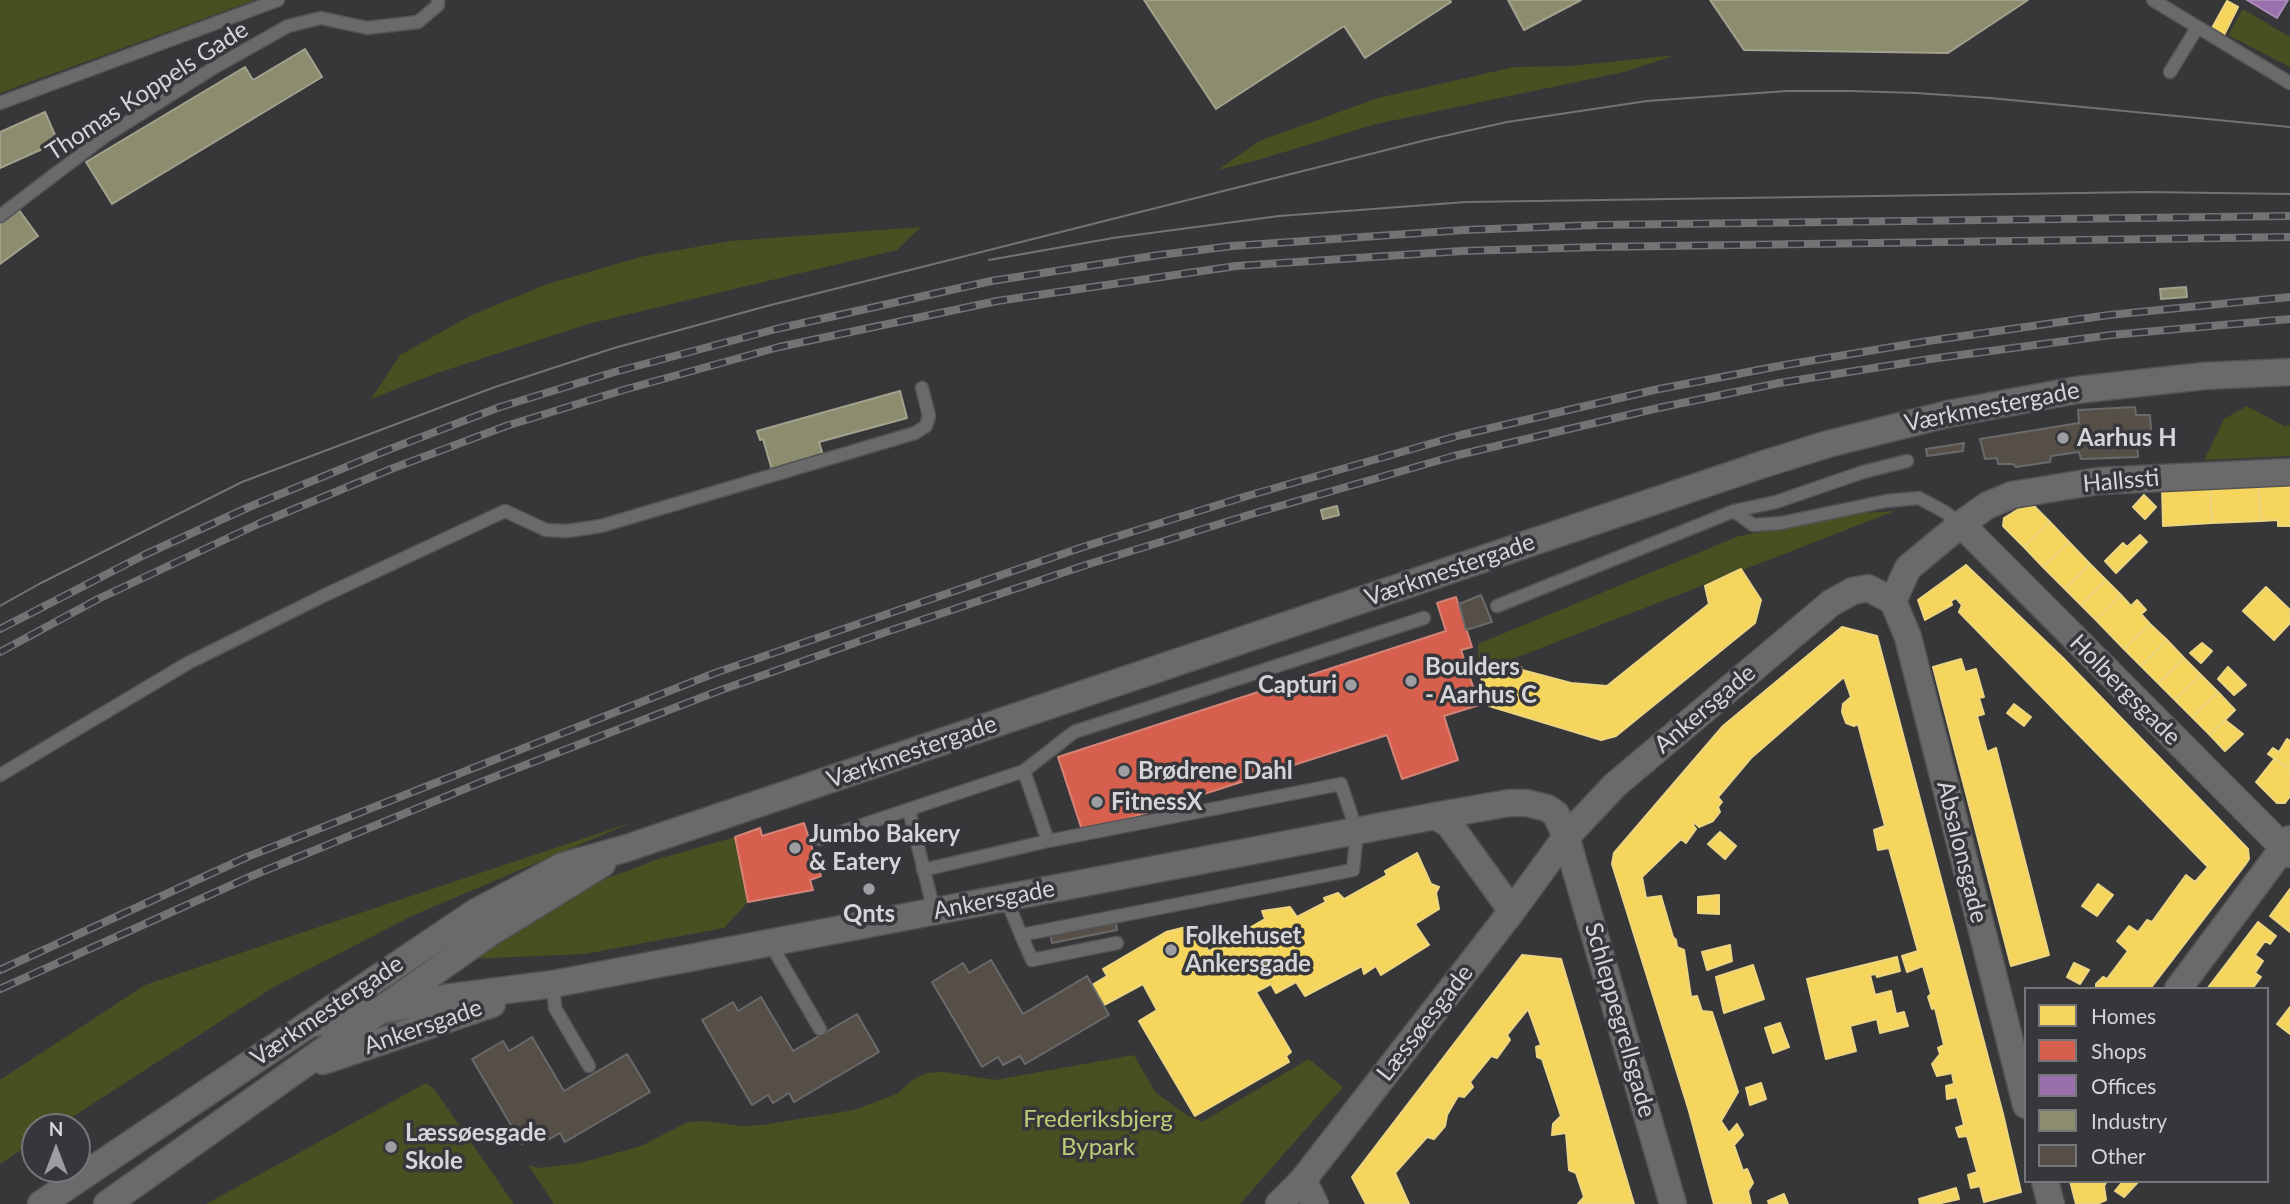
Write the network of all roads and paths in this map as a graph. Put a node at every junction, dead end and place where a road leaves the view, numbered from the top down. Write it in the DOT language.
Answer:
graph roads {
  1 [pos="278,0"];
  2 [pos="438,0"];
  3 [pos="2153,0"];
  4 [pos="2197,28"];
  5 [pos="2170,72"];
  6 [pos="2290,83"];
  7 [pos="0,103"];
  8 [pos="0,216"];
  9 [pos="2290,372"];
  10 [pos="922,388"];
  11 [pos="1908,461"];
  12 [pos="2290,472"];
  13 [pos="1734,511"];
  14 [pos="1961,524"];
  15 [pos="1893,601"];
  16 [pos="1497,606"];
  17 [pos="1424,618"];
  18 [pos="1024,771"];
  19 [pos="0,775"];
  20 [pos="909,810"];
  21 [pos="1435,817"];
  22 [pos="1357,832"];
  23 [pos="1566,837"];
  24 [pos="820,839"];
  25 [pos="1048,841"];
  26 [pos="627,848"];
  27 [pos="2288,848"];
  28 [pos="923,870"];
  29 [pos="1006,898"];
  30 [pos="934,911"];
  31 [pos="1512,911"];
  32 [pos="1021,935"];
  33 [pos="770,943"];
  34 [pos="1117,943"];
  35 [pos="553,984"];
  36 [pos="2180,987"];
  37 [pos="375,1013"];
  38 [pos="305,1025"];
  39 [pos="820,1028"];
  40 [pos="589,1066"];
  41 [pos="294,1071"];
  42 [pos="2024,1097"];
  43 [pos="1303,1180"];
  44 [pos="2046,1183"];
  45 [pos="41,1204"];
  46 [pos="107,1204"];
  47 [pos="1279,1204"];
  48 [pos="1315,1204"];
  49 [pos="1673,1204"];
  50 [pos="2051,1204"];
  1 -- 7 [label="lane, Thomas Koppels Gade"];
  2 -- 8 [label="lane, Thomas Koppels Gade"];
  3 -- 4 [label="lane"];
  4 -- 5 [label="lane"];
  4 -- 6 [label="lane"];
  9 -- 26 [label="street, Værkmestergade"];
  10 -- 19 [label="lane"];
  11 -- 13 [label="lane"];
  12 -- 14 [label="street, Hallssti"];
  13 -- 14 [label="lane"];
  13 -- 16 [label="lane"];
  14 -- 15 [label="street"];
  14 -- 27 [label="street, Holbergsgade"];
  15 -- 23 [label="street, Ankersgade"];
  15 -- 42 [label="street, Absalonsgade"];
  17 -- 18 [label="lane"];
  18 -- 20 [label="lane"];
  18 -- 25 [label="lane"];
  20 -- 24 [label="lane"];
  20 -- 28 [label="lane"];
  21 -- 22 [label="street, Ankersgade"];
  21 -- 23 [label="street, Ankersgade"];
  21 -- 31 [label="street"];
  22 -- 25 [label="lane"];
  22 -- 29 [label="street, Ankersgade"];
  22 -- 32 [label="lane"];
  23 -- 31 [label="street, Læssøesgade"];
  23 -- 49 [label="street, Schleppegrellsgade"];
  25 -- 28 [label="lane"];
  26 -- 37 [label="street, Værkmestergade"];
  26 -- 38 [label="street, Værkmestergade"];
  27 -- 36 [label="street"];
  28 -- 30 [label="lane"];
  29 -- 30 [label="street, Ankersgade"];
  29 -- 32 [label="lane"];
  30 -- 33 [label="street, Ankersgade"];
  31 -- 43 [label="street, Læssøesgade"];
  32 -- 34 [label="lane"];
  33 -- 35 [label="street, Ankersgade"];
  33 -- 39 [label="lane"];
  35 -- 37 [label="street, Ankersgade"];
  35 -- 40 [label="lane"];
  35 -- 41 [label="street, Ankersgade"];
  37 -- 38 [label="street, Ankersgade"];
  37 -- 41 [label="street, Værkmestergade"];
  38 -- 45 [label="street, Værkmestergade"];
  41 -- 46 [label="street, Værkmestergade"];
  43 -- 47 [label="street, Læssøesgade"];
  43 -- 48 [label="street"];
  44 -- 50 [label="street"];
}
